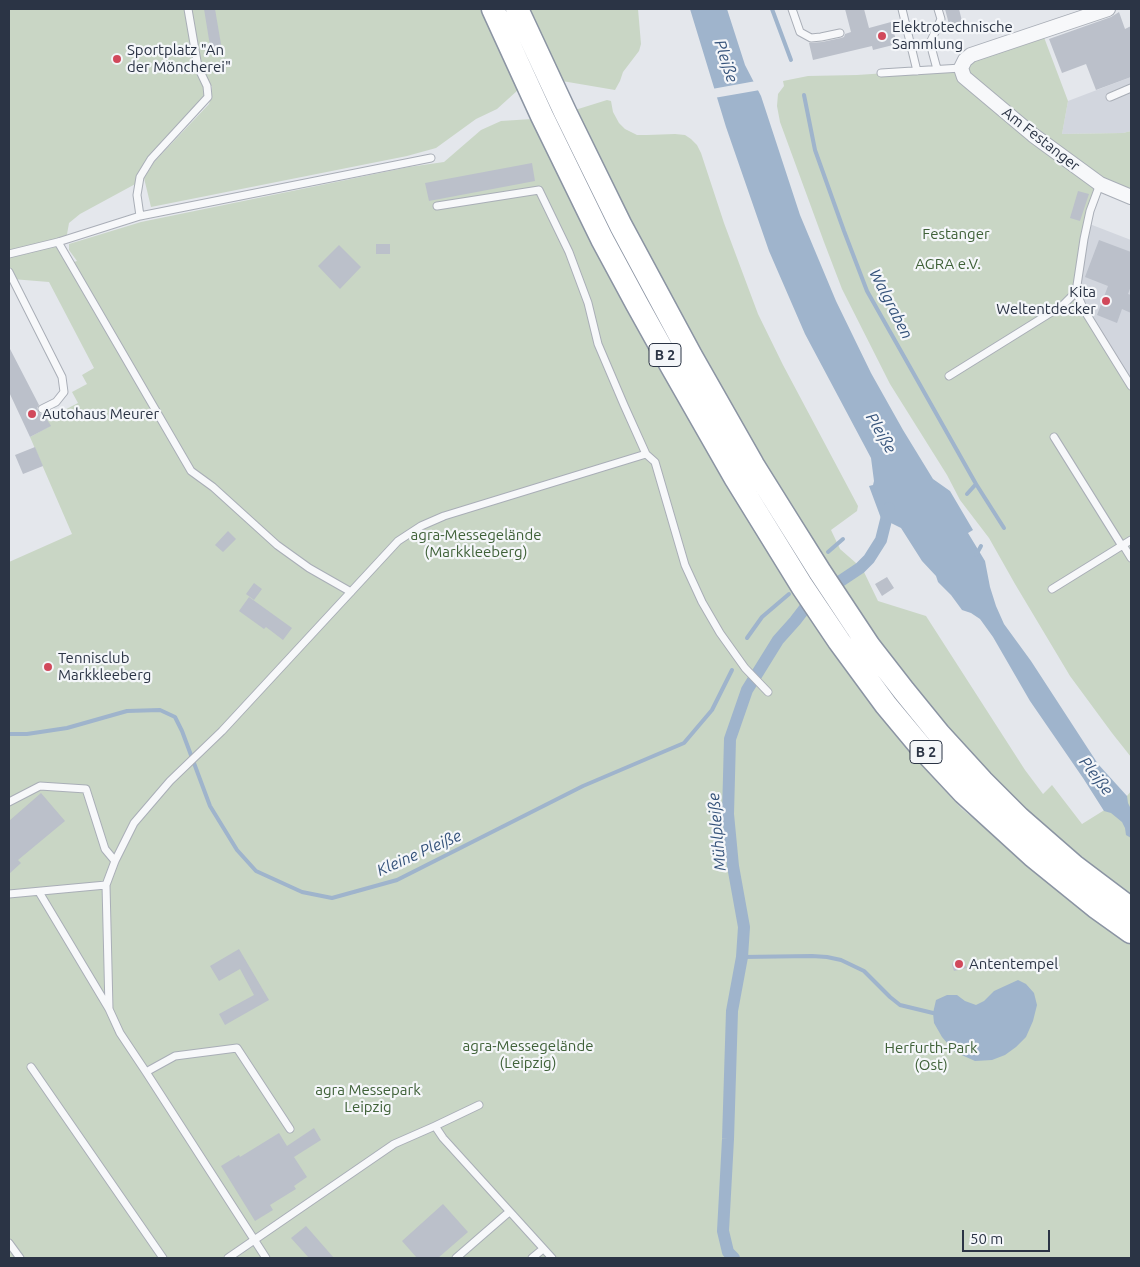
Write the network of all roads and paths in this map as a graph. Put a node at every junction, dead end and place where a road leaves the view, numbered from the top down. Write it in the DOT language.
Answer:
graph roads {
  1 [pos="188,9"];
  2 [pos="493,9"];
  3 [pos="517,9"];
  4 [pos="792,9"];
  5 [pos="902,9"];
  6 [pos="938,9"];
  7 [pos="1108,9"];
  8 [pos="840,33"];
  9 [pos="961,68"];
  10 [pos="937,70"];
  11 [pos="917,71"];
  12 [pos="881,73"];
  13 [pos="1131,88"];
  14 [pos="1110,97"];
  15 [pos="430,158"];
  16 [pos="1100,184"];
  17 [pos="1131,197"];
  18 [pos="437,206"];
  19 [pos="140,216"];
  20 [pos="58,242"];
  21 [pos="9,254"];
  22 [pos="9,272"];
  23 [pos="1076,292"];
  24 [pos="949,376"];
  25 [pos="1131,386"];
  26 [pos="42,409"];
  27 [pos="1054,437"];
  28 [pos="646,454"];
  29 [pos="1131,540"];
  30 [pos="1122,545"];
  31 [pos="1131,558"];
  32 [pos="1052,589"];
  33 [pos="351,592"];
  34 [pos="765,689"];
  35 [pos="9,802"];
  36 [pos="1012,824"];
  37 [pos="115,861"];
  38 [pos="106,885"];
  39 [pos="39,892"];
  40 [pos="9,894"];
  41 [pos="1131,909"];
  42 [pos="1131,932"];
  43 [pos="109,1009"];
  44 [pos="31,1067"];
  45 [pos="146,1072"];
  46 [pos="479,1105"];
  47 [pos="435,1126"];
  48 [pos="290,1129"];
  49 [pos="509,1212"];
  50 [pos="254,1240"];
  51 [pos="9,1242"];
  52 [pos="543,1248"];
  53 [pos="20,1258"];
  54 [pos="163,1258"];
  55 [pos="228,1258"];
  56 [pos="266,1258"];
  57 [pos="456,1258"];
  58 [pos="532,1258"];
  59 [pos="552,1258"];
  1 -- 19 [label="lane"];
  2 -- 36 [label="highway, B 2"];
  3 -- 36 [label="highway, B 2"];
  4 -- 8 [label="lane"];
  5 -- 11 [label="lane"];
  6 -- 10 [label="lane"];
  7 -- 9 [label="street"];
  9 -- 10 [label="lane"];
  9 -- 16 [label="street, Am Festanger"];
  10 -- 11 [label="lane"];
  11 -- 12 [label="lane"];
  13 -- 14 [label="lane"];
  15 -- 19 [label="lane"];
  16 -- 17 [label="street, Am Festanger"];
  16 -- 23 [label="lane"];
  18 -- 28 [label="lane"];
  19 -- 20 [label="lane"];
  20 -- 21 [label="lane"];
  20 -- 33 [label="lane"];
  22 -- 26 [label="lane"];
  23 -- 24 [label="lane"];
  23 -- 25 [label="lane"];
  27 -- 30 [label="lane"];
  28 -- 33 [label="lane"];
  28 -- 34 [label="lane"];
  29 -- 30 [label="lane"];
  30 -- 31 [label="lane"];
  30 -- 32 [label="lane"];
  33 -- 37 [label="lane"];
  35 -- 37 [label="lane"];
  36 -- 41 [label="highway, B 2"];
  36 -- 42 [label="highway, B 2"];
  37 -- 38 [label="lane"];
  38 -- 39 [label="lane"];
  38 -- 43 [label="lane"];
  39 -- 40 [label="lane"];
  39 -- 43 [label="lane"];
  43 -- 45 [label="lane"];
  44 -- 54 [label="lane"];
  45 -- 48 [label="lane"];
  45 -- 50 [label="lane"];
  46 -- 47 [label="lane"];
  47 -- 49 [label="lane"];
  47 -- 50 [label="lane"];
  49 -- 52 [label="lane"];
  49 -- 57 [label="lane"];
  50 -- 55 [label="lane"];
  50 -- 56 [label="lane"];
  51 -- 53 [label="lane"];
  52 -- 58 [label="lane"];
  52 -- 59 [label="lane"];
}
